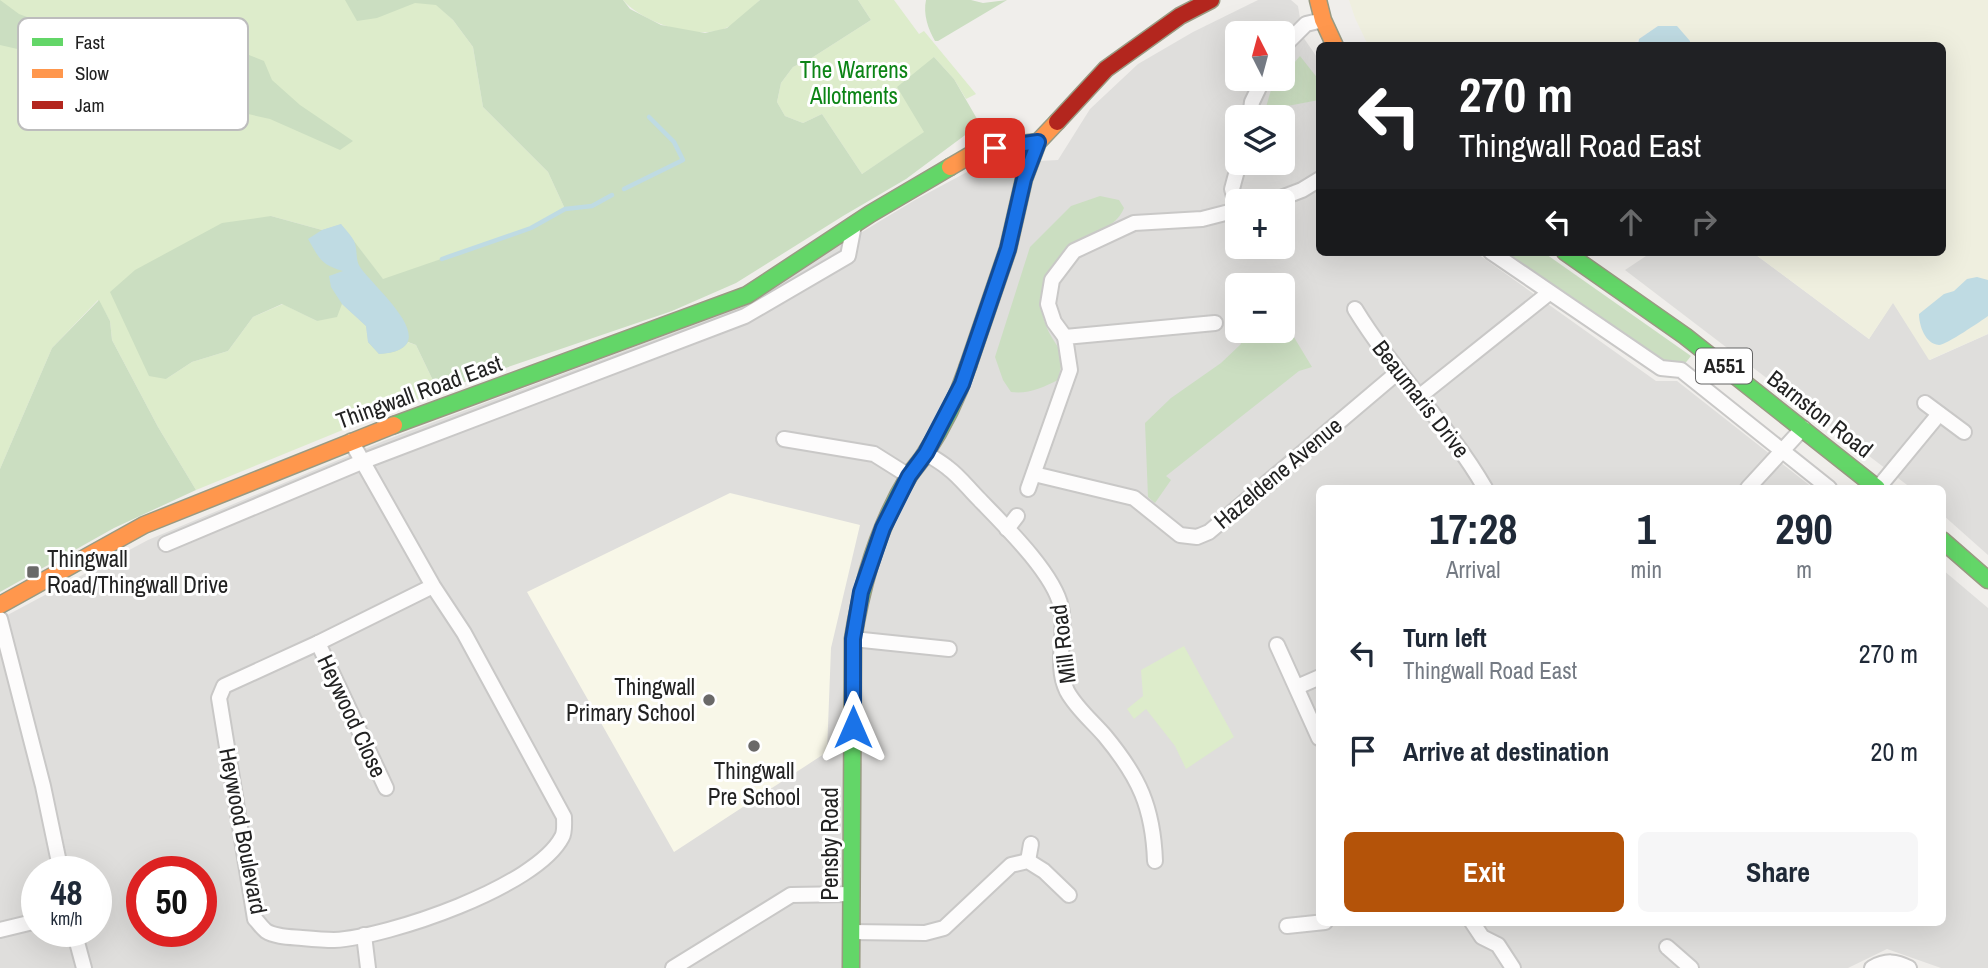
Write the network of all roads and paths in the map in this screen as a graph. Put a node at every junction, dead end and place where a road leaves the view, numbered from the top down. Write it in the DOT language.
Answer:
graph roads {
  1 [pos="1211,0"];
  2 [pos="1318,0"];
  3 [pos="1323,20"];
  4 [pos="1295,35"];
  5 [pos="1333,42"];
  6 [pos="1038,142"];
  7 [pos="1316,181"];
  8 [pos="1295,193"];
  9 [pos="1225,212"];
  10 [pos="854,225"];
  11 [pos="1497,256"];
  12 [pos="1571,256"];
  13 [pos="1549,293"];
  14 [pos="1355,309"];
  15 [pos="1215,323"];
  16 [pos="1065,337"];
  17 [pos="1398,372"];
  18 [pos="1420,396"];
  19 [pos="1925,403"];
  20 [pos="1939,414"];
  21 [pos="1803,428"];
  22 [pos="1964,432"];
  23 [pos="784,439"];
  24 [pos="351,441"];
  25 [pos="1782,450"];
  26 [pos="926,453"];
  27 [pos="365,461"];
  28 [pos="1034,474"];
  29 [pos="909,476"];
  30 [pos="1483,485"];
  31 [pos="1751,485"];
  32 [pos="1825,485"];
  33 [pos="1874,485"];
  34 [pos="1880,485"];
  35 [pos="1028,489"];
  36 [pos="1017,516"];
  37 [pos="1007,529"];
  38 [pos="1946,543"];
  39 [pos="166,544"];
  40 [pos="1988,580"];
  41 [pos="433,586"];
  42 [pos="0,605"];
  43 [pos="0,619"];
  44 [pos="853,639"];
  45 [pos="318,643"];
  46 [pos="1277,645"];
  47 [pos="949,649"];
  48 [pos="1316,679"];
  49 [pos="1297,687"];
  50 [pos="1316,731"];
  51 [pos="386,788"];
  52 [pos="1031,844"];
  53 [pos="58,856"];
  54 [pos="1028,861"];
  55 [pos="1155,861"];
  56 [pos="852,894"];
  57 [pos="1069,895"];
  58 [pos="1316,923"];
  59 [pos="21,925"];
  60 [pos="1287,926"];
  61 [pos="1475,926"];
  62 [pos="0,930"];
  63 [pos="852,932"];
  64 [pos="364,936"];
  65 [pos="78,947"];
  66 [pos="1667,947"];
  67 [pos="84,968"];
  68 [pos="369,968"];
  69 [pos="673,968"];
  70 [pos="851,968"];
  71 [pos="1513,968"];
  72 [pos="1691,968"];
  73 [pos="1872,968"];
  74 [pos="1909,968"];
  1 -- 6 [label="main road, Pensby Road"];
  2 -- 3 [label="main road"];
  3 -- 4 [label="street"];
  3 -- 5 [label="main road"];
  6 -- 10 [label="main road, Thingwall Road East"];
  6 -- 26 [label="main road, Pensby Road"];
  7 -- 8 [label="street"];
  9 -- 16 [label="street"];
  10 -- 24 [label="main road, Thingwall Road East"];
  10 -- 27 [label="street, Thingwall Road East"];
  11 -- 13 [label="street"];
  12 -- 21 [label="main road, Barnston Road / A551"];
  13 -- 18 [label="street"];
  13 -- 25 [label="street"];
  14 -- 17 [label="street, Beaumaris Drive"];
  15 -- 16 [label="street"];
  16 -- 28 [label="street"];
  17 -- 18 [label="street, Beaumaris Drive"];
  17 -- 28 [label="street, Hazeldene Avenue"];
  18 -- 30 [label="street, Beaumaris Drive"];
  19 -- 20 [label="street"];
  20 -- 22 [label="street"];
  20 -- 34 [label="street"];
  21 -- 25 [label="street"];
  21 -- 33 [label="main road, Barnston Road / A551"];
  23 -- 29 [label="street"];
  24 -- 27 [label="street, Heywood Boulevard"];
  24 -- 42 [label="main road, Thingwall Road East"];
  25 -- 31 [label="street"];
  25 -- 32 [label="street"];
  26 -- 29 [label="main road, Pensby Road"];
  26 -- 37 [label="street, Mill Road"];
  27 -- 39 [label="street, Thingwall Road East"];
  27 -- 41 [label="street, Heywood Boulevard"];
  28 -- 35 [label="street"];
  29 -- 44 [label="main road, Pensby Road"];
  36 -- 37 [label="street"];
  37 -- 55 [label="street, Mill Road"];
  38 -- 40 [label="main road"];
  41 -- 45 [label="street, Heywood Boulevard"];
  41 -- 64 [label="street, Heywood Boulevard"];
  43 -- 53 [label="street"];
  44 -- 47 [label="street"];
  44 -- 56 [label="main road, Pensby Road"];
  45 -- 51 [label="street, Heywood Close"];
  45 -- 64 [label="street, Heywood Boulevard"];
  46 -- 49 [label="street"];
  48 -- 49 [label="street"];
  49 -- 50 [label="street"];
  52 -- 54 [label="street"];
  54 -- 57 [label="street"];
  54 -- 63 [label="street"];
  56 -- 63 [label="main road, Pensby Road"];
  56 -- 69 [label="street"];
  58 -- 60 [label="street"];
  59 -- 62 [label="street"];
  61 -- 71 [label="street"];
  63 -- 70 [label="main road, Pensby Road"];
  64 -- 68 [label="street"];
  65 -- 67 [label="street"];
  66 -- 72 [label="street"];
  73 -- 74 [label="street"];
}
